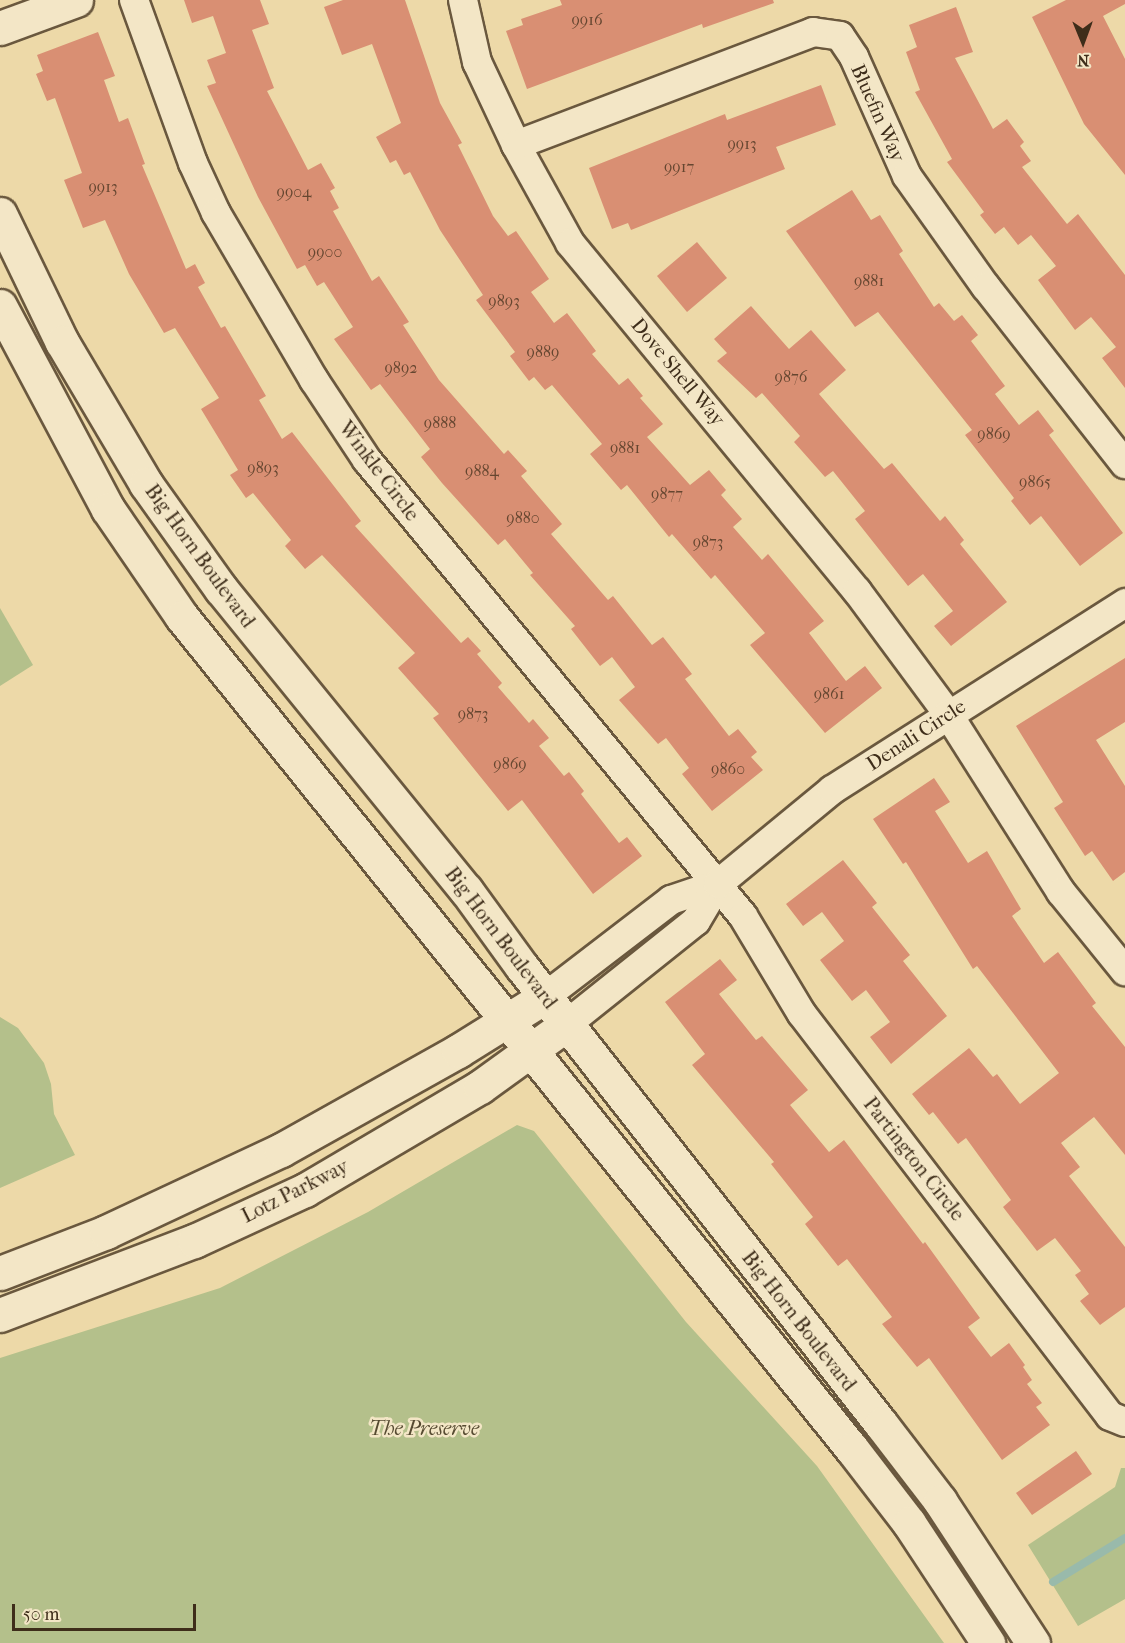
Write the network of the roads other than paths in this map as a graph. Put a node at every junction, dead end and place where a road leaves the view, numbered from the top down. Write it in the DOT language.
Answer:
graph roads {
  1 [pos="76,0"];
  2 [pos="134,0"];
  3 [pos="463,0"];
  4 [pos="0,28"];
  5 [pos="516,145"];
  6 [pos="0,214"];
  7 [pos="0,306"];
  8 [pos="1125,464"];
  9 [pos="1125,603"];
  10 [pos="948,714"];
  11 [pos="718,884"];
  12 [pos="1125,971"];
  13 [pos="546,996"];
  14 [pos="510,1021"];
  15 [pos="567,1024"];
  16 [pos="533,1051"];
  17 [pos="0,1273"];
  18 [pos="0,1315"];
  19 [pos="1125,1422"];
  20 [pos="988,1643"];
  21 [pos="1033,1643"];
  1 -- 4 [label="main road"];
  2 -- 11 [label="street, Winkle Circle"];
  3 -- 5 [label="street, Dove Shell Way"];
  5 -- 8 [label="street, Bluefin Way"];
  5 -- 10 [label="street, Dove Shell Way"];
  6 -- 13 [label="main road, Big Horn Boulevard"];
  7 -- 14 [label="main road, Big Horn Boulevard"];
  9 -- 10 [label="street, Denali Circle"];
  10 -- 11 [label="street, Denali Circle"];
  10 -- 12 [label="street"];
  11 -- 13 [label="street, Denali Circle"];
  11 -- 15 [label="street, Denali Circle"];
  11 -- 19 [label="street, Partington Circle"];
  13 -- 14 [label="main road"];
  13 -- 15 [label="main road, Big Horn Boulevard"];
  14 -- 16 [label="main road, Big Horn Boulevard"];
  14 -- 17 [label="main road"];
  15 -- 16 [label="main road, Lotz Parkway"];
  15 -- 21 [label="main road, Big Horn Boulevard"];
  16 -- 18 [label="main road, Lotz Parkway"];
  16 -- 20 [label="main road, Big Horn Boulevard"];
}
